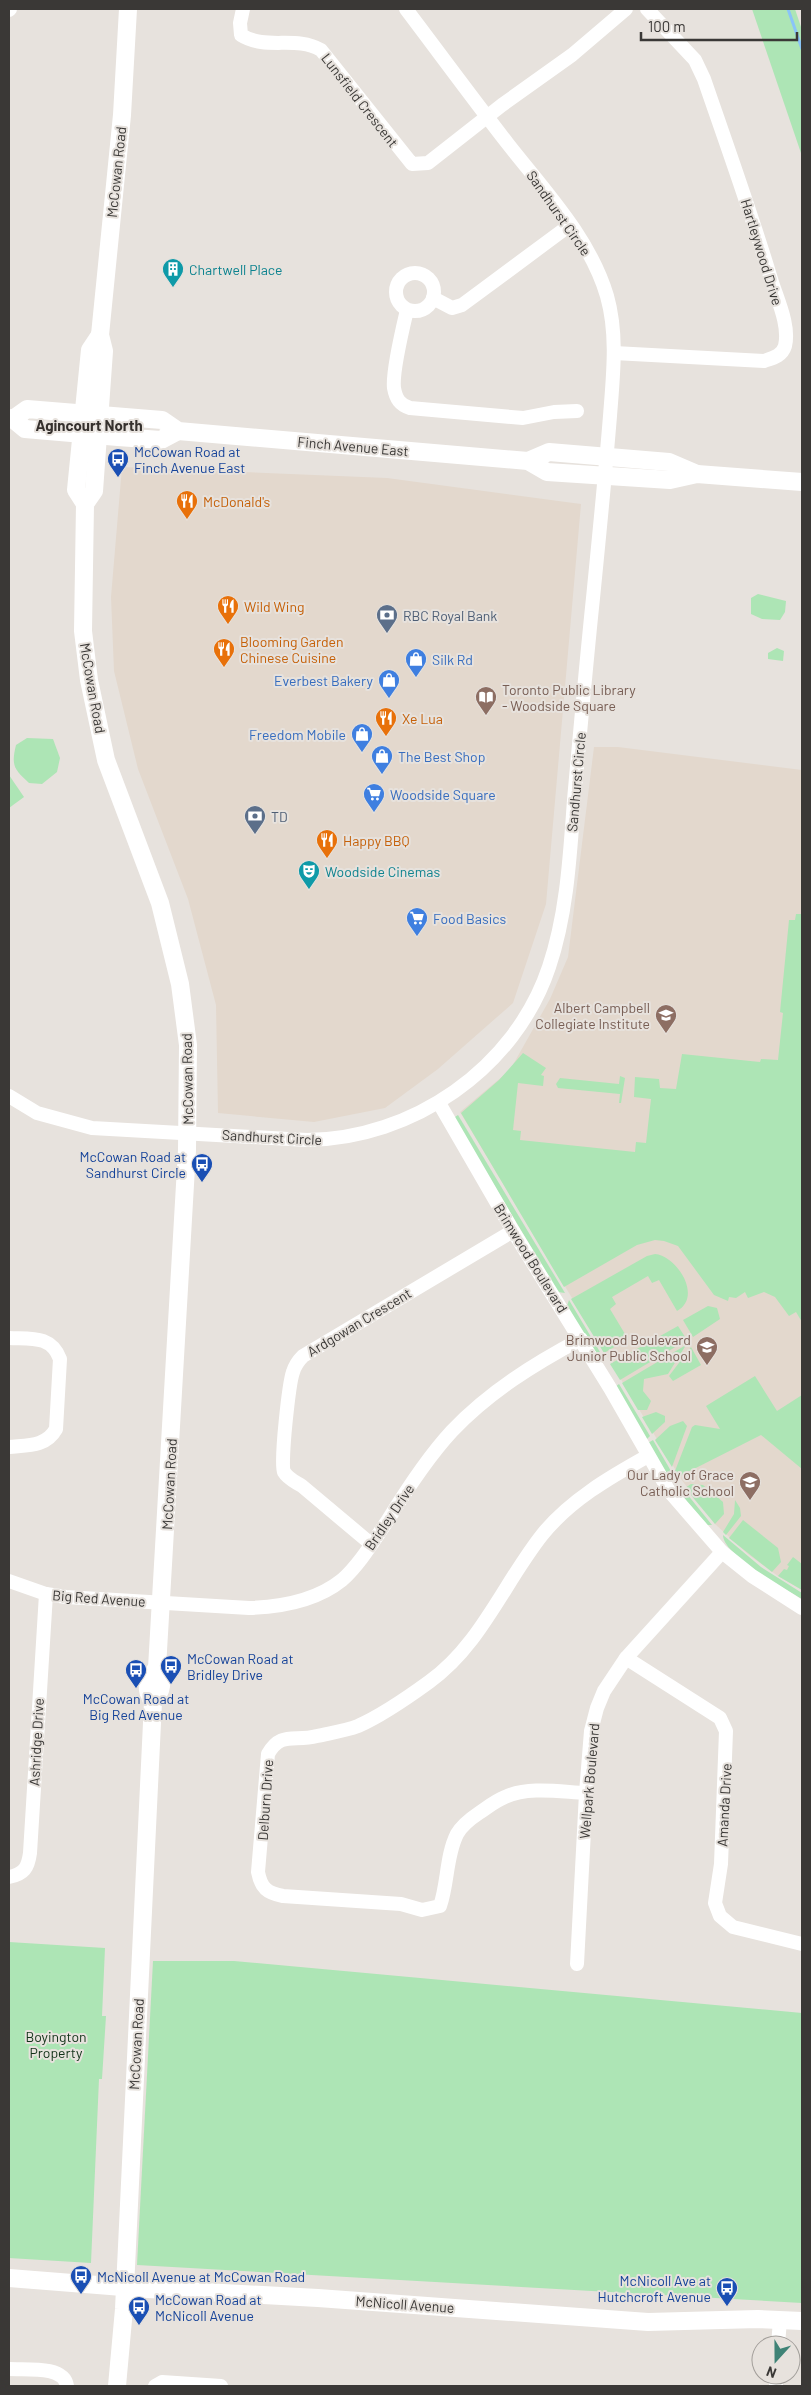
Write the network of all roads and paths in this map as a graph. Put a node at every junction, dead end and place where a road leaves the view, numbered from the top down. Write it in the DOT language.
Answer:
graph roads {
  1 [pos="128,9"];
  2 [pos="243,9"];
  3 [pos="406,9"];
  4 [pos="626,9"];
  5 [pos="646,9"];
  6 [pos="487,117"];
  7 [pos="570,225"];
  8 [pos="433,298"];
  9 [pos="407,310"];
  10 [pos="614,353"];
  11 [pos="577,411"];
  12 [pos="92,415"];
  13 [pos="11,419"];
  14 [pos="178,431"];
  15 [pos="90,435"];
  16 [pos="607,457"];
  17 [pos="528,461"];
  18 [pos="696,474"];
  19 [pos="604,476"];
  20 [pos="802,482"];
  21 [pos="9,1096"];
  22 [pos="439,1103"];
  23 [pos="188,1134"];
  24 [pos="513,1231"];
  25 [pos="9,1338"];
  26 [pos="581,1339"];
  27 [pos="9,1447"];
  28 [pos="648,1456"];
  29 [pos="371,1544"];
  30 [pos="722,1552"];
  31 [pos="9,1581"];
  32 [pos="46,1594"];
  33 [pos="161,1603"];
  34 [pos="802,1608"];
  35 [pos="626,1658"];
  36 [pos="586,1793"];
  37 [pos="9,1877"];
  38 [pos="802,1944"];
  39 [pos="577,1964"];
  40 [pos="9,2278"];
  41 [pos="125,2287"];
  42 [pos="780,2320"];
  43 [pos="802,2322"];
  44 [pos="779,2335"];
  45 [pos="9,2369"];
  46 [pos="67,2386"];
  47 [pos="117,2386"];
  48 [pos="155,2386"];
  49 [pos="221,2386"];
  1 -- 12 [label="main road, McCowan Road"];
  2 -- 6 [label="street, Lunsfield Crescent"];
  3 -- 6 [label="street, Sandhurst Circle"];
  4 -- 6 [label="street"];
  5 -- 10 [label="street, Hartleywood Drive"];
  6 -- 7 [label="street, Sandhurst Circle"];
  7 -- 8 [label="street"];
  7 -- 10 [label="street, Sandhurst Circle"];
  8 -- 9 [label="street"];
  8 -- 9 [label="street"];
  9 -- 11 [label="street"];
  10 -- 16 [label="street, Sandhurst Circle"];
  12 -- 13 [label="main road, Finch Avenue East"];
  12 -- 14 [label="main road, Finch Avenue East"];
  12 -- 15 [label="main road, McCowan Road"];
  13 -- 15 [label="main road, Finch Avenue East"];
  14 -- 15 [label="main road, Finch Avenue East"];
  14 -- 17 [label="main road, Finch Avenue East"];
  15 -- 23 [label="main road, McCowan Road"];
  16 -- 17 [label="main road, Finch Avenue East"];
  16 -- 18 [label="main road, Finch Avenue East"];
  16 -- 19 [label="street, Sandhurst Circle"];
  17 -- 19 [label="main road, Finch Avenue East"];
  18 -- 19 [label="main road, Finch Avenue East"];
  18 -- 20 [label="main road, Finch Avenue East"];
  19 -- 22 [label="street, Sandhurst Circle"];
  21 -- 23 [label="street, Sandhurst Circle"];
  22 -- 23 [label="street, Sandhurst Circle"];
  22 -- 24 [label="street, Brimwood Boulevard"];
  23 -- 33 [label="main road, McCowan Road"];
  24 -- 26 [label="street, Brimwood Boulevard"];
  24 -- 29 [label="street, Ardgowan Crescent"];
  25 -- 27 [label="street"];
  26 -- 28 [label="street, Brimwood Boulevard"];
  26 -- 29 [label="street, Bridley Drive"];
  28 -- 30 [label="street, Brimwood Boulevard"];
  28 -- 36 [label="street, Delburn Drive"];
  29 -- 33 [label="street, Bridley Drive"];
  30 -- 34 [label="street, Brimwood Boulevard"];
  30 -- 35 [label="street, Wellpark Boulevard"];
  31 -- 32 [label="street, Big Red Avenue"];
  32 -- 33 [label="street, Big Red Avenue"];
  32 -- 37 [label="street, Ashridge Drive"];
  33 -- 41 [label="main road, McCowan Road"];
  35 -- 36 [label="street, Wellpark Boulevard"];
  35 -- 38 [label="street, Amanda Drive"];
  36 -- 39 [label="street, Wellpark Boulevard"];
  40 -- 41 [label="main road, McNicoll Avenue"];
  41 -- 42 [label="main road, McNicoll Avenue"];
  41 -- 47 [label="main road, McCowan Road"];
  42 -- 43 [label="main road, McNicoll Avenue"];
  42 -- 44 [label="street"];
  45 -- 46 [label="street"];
  48 -- 49 [label="street"];
}
